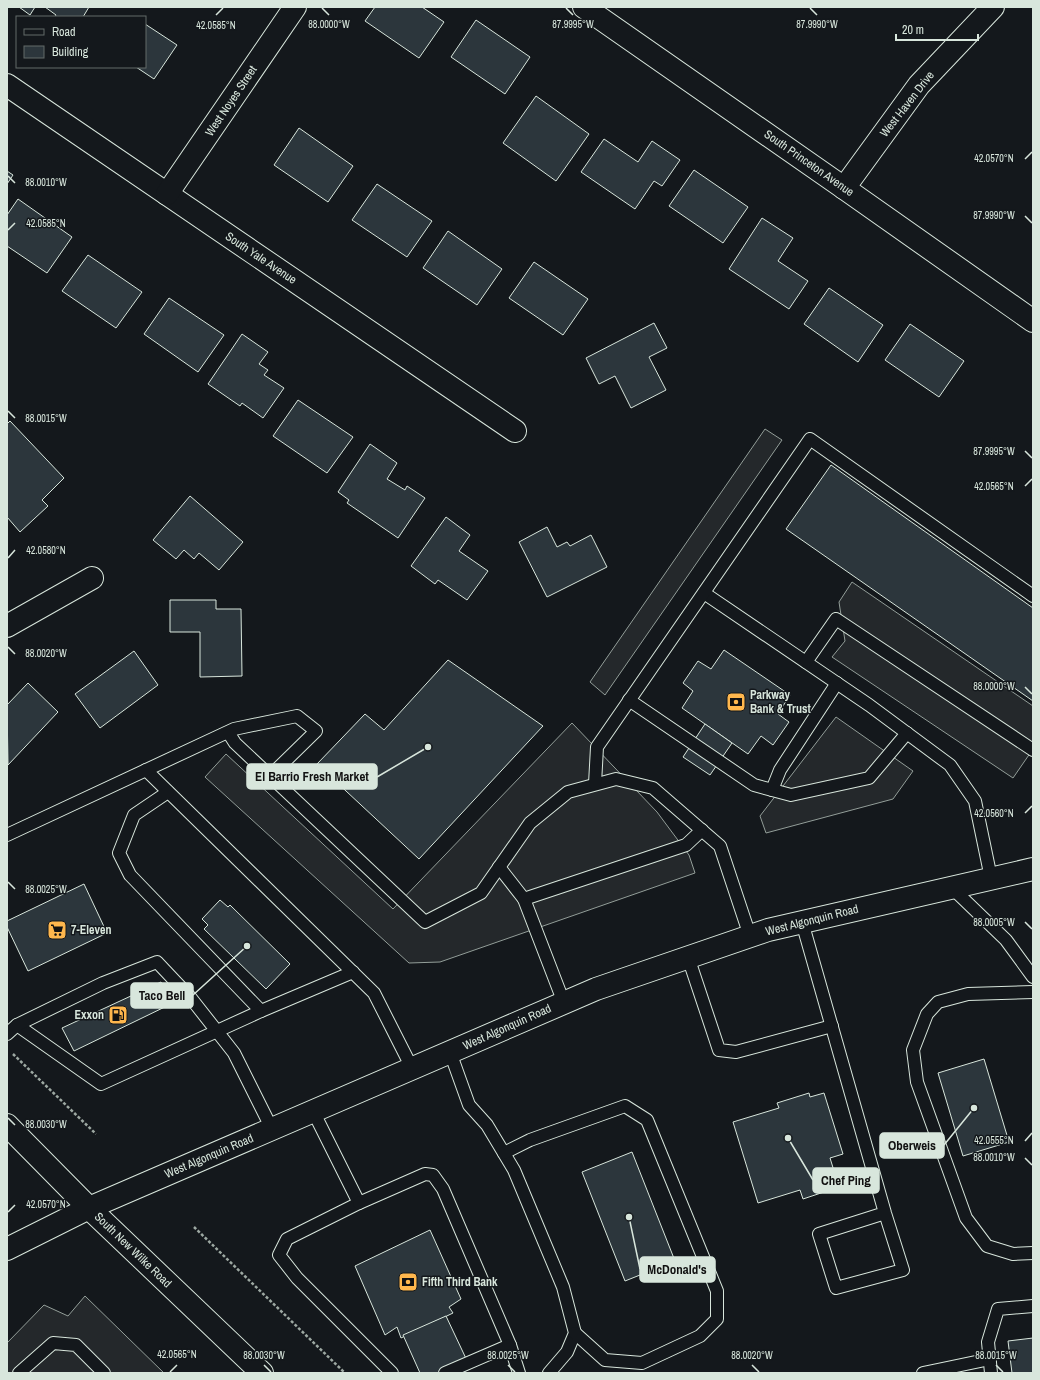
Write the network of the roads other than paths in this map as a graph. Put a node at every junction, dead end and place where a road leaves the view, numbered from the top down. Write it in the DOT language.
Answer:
graph roads {
  1 [pos="295,7"];
  2 [pos="584,7"];
  3 [pos="993,7"];
  4 [pos="7,85"];
  5 [pos="844,188"];
  6 [pos="167,194"];
  7 [pos="1033,321"];
  8 [pos="515,432"];
  9 [pos="92,578"];
  10 [pos="704,593"];
  11 [pos="1033,596"];
  12 [pos="7,626"];
  13 [pos="806,662"];
  14 [pos="837,683"];
  15 [pos="629,700"];
  16 [pos="228,732"];
  17 [pos="906,733"];
  18 [pos="1033,750"];
  19 [pos="146,770"];
  20 [pos="270,776"];
  21 [pos="595,784"];
  22 [pos="772,790"];
  23 [pos="168,792"];
  24 [pos="702,830"];
  25 [pos="7,835"];
  26 [pos="499,867"];
  27 [pos="1032,868"];
  28 [pos="991,878"];
  29 [pos="951,887"];
  30 [pos="524,899"];
  31 [pos="802,922"];
  32 [pos="750,936"];
  33 [pos="688,957"];
  34 [pos="353,972"];
  35 [pos="1033,977"];
  36 [pos="1033,992"];
  37 [pos="564,1002"];
  38 [pos="261,1011"];
  39 [pos="17,1025"];
  40 [pos="832,1026"];
  41 [pos="216,1031"];
  42 [pos="7,1034"];
  43 [pos="450,1052"];
  44 [pos="412,1068"];
  45 [pos="313,1111"];
  46 [pos="7,1125"];
  47 [pos="272,1129"];
  48 [pos="504,1153"];
  49 [pos="360,1203"];
  50 [pos="89,1208"];
  51 [pos="885,1213"];
  52 [pos="7,1249"];
  53 [pos="1033,1253"];
  54 [pos="1033,1306"];
  55 [pos="575,1333"];
  56 [pos="510,1345"];
  57 [pos="990,1359"];
  58 [pos="19,1373"];
  59 [pos="104,1373"];
  60 [pos="262,1373"];
  61 [pos="392,1373"];
  62 [pos="445,1373"];
  63 [pos="519,1373"];
  64 [pos="549,1373"];
  65 [pos="923,1373"];
  66 [pos="991,1373"];
  1 -- 6 [label="street, West Noyes Street"];
  2 -- 5 [label="street, South Princeton Avenue"];
  3 -- 5 [label="street, West Haven Drive"];
  4 -- 6 [label="street, South Yale Avenue"];
  5 -- 7 [label="street, South Princeton Avenue"];
  6 -- 8 [label="street, South Yale Avenue"];
  9 -- 12 [label="street"];
  10 -- 11 [label="lane"];
  10 -- 13 [label="lane"];
  10 -- 15 [label="lane"];
  13 -- 14 [label="lane"];
  13 -- 18 [label="lane"];
  14 -- 17 [label="lane"];
  14 -- 22 [label="lane"];
  15 -- 21 [label="lane"];
  15 -- 22 [label="lane"];
  16 -- 19 [label="lane"];
  16 -- 20 [label="lane"];
  16 -- 20 [label="lane"];
  17 -- 22 [label="lane"];
  17 -- 28 [label="lane"];
  19 -- 23 [label="lane"];
  19 -- 25 [label="lane"];
  20 -- 26 [label="lane"];
  21 -- 24 [label="lane"];
  21 -- 26 [label="lane"];
  23 -- 34 [label="lane"];
  23 -- 38 [label="lane"];
  24 -- 30 [label="lane"];
  24 -- 32 [label="lane"];
  26 -- 30 [label="lane"];
  27 -- 28 [label="street, West Algonquin Road"];
  28 -- 29 [label="street, West Algonquin Road"];
  29 -- 31 [label="street, West Algonquin Road"];
  29 -- 35 [label="lane"];
  30 -- 37 [label="lane"];
  31 -- 32 [label="street, West Algonquin Road"];
  31 -- 40 [label="lane"];
  32 -- 33 [label="street, West Algonquin Road"];
  33 -- 37 [label="street, West Algonquin Road"];
  33 -- 40 [label="lane"];
  34 -- 38 [label="lane"];
  34 -- 44 [label="lane"];
  36 -- 53 [label="lane"];
  37 -- 43 [label="street, West Algonquin Road"];
  38 -- 41 [label="lane"];
  39 -- 41 [label="lane"];
  39 -- 41 [label="lane"];
  39 -- 42 [label="lane"];
  40 -- 51 [label="lane"];
  41 -- 47 [label="lane"];
  43 -- 44 [label="street, West Algonquin Road"];
  43 -- 48 [label="lane"];
  44 -- 45 [label="street, West Algonquin Road"];
  45 -- 47 [label="street, West Algonquin Road"];
  45 -- 49 [label="lane"];
  46 -- 50 [label="street, South New Wilke Road"];
  47 -- 50 [label="street, West Algonquin Road"];
  48 -- 55 [label="lane"];
  48 -- 55 [label="lane"];
  49 -- 56 [label="lane"];
  49 -- 61 [label="lane"];
  50 -- 52 [label="street, West Algonquin Road"];
  50 -- 60 [label="street, South New Wilke Road"];
  51 -- 51 [label="lane"];
  54 -- 57 [label="lane"];
  55 -- 64 [label="lane"];
  56 -- 62 [label="lane"];
  56 -- 63 [label="lane"];
  57 -- 65 [label="lane"];
  57 -- 66 [label="lane"];
  58 -- 59 [label="lane"];
}
